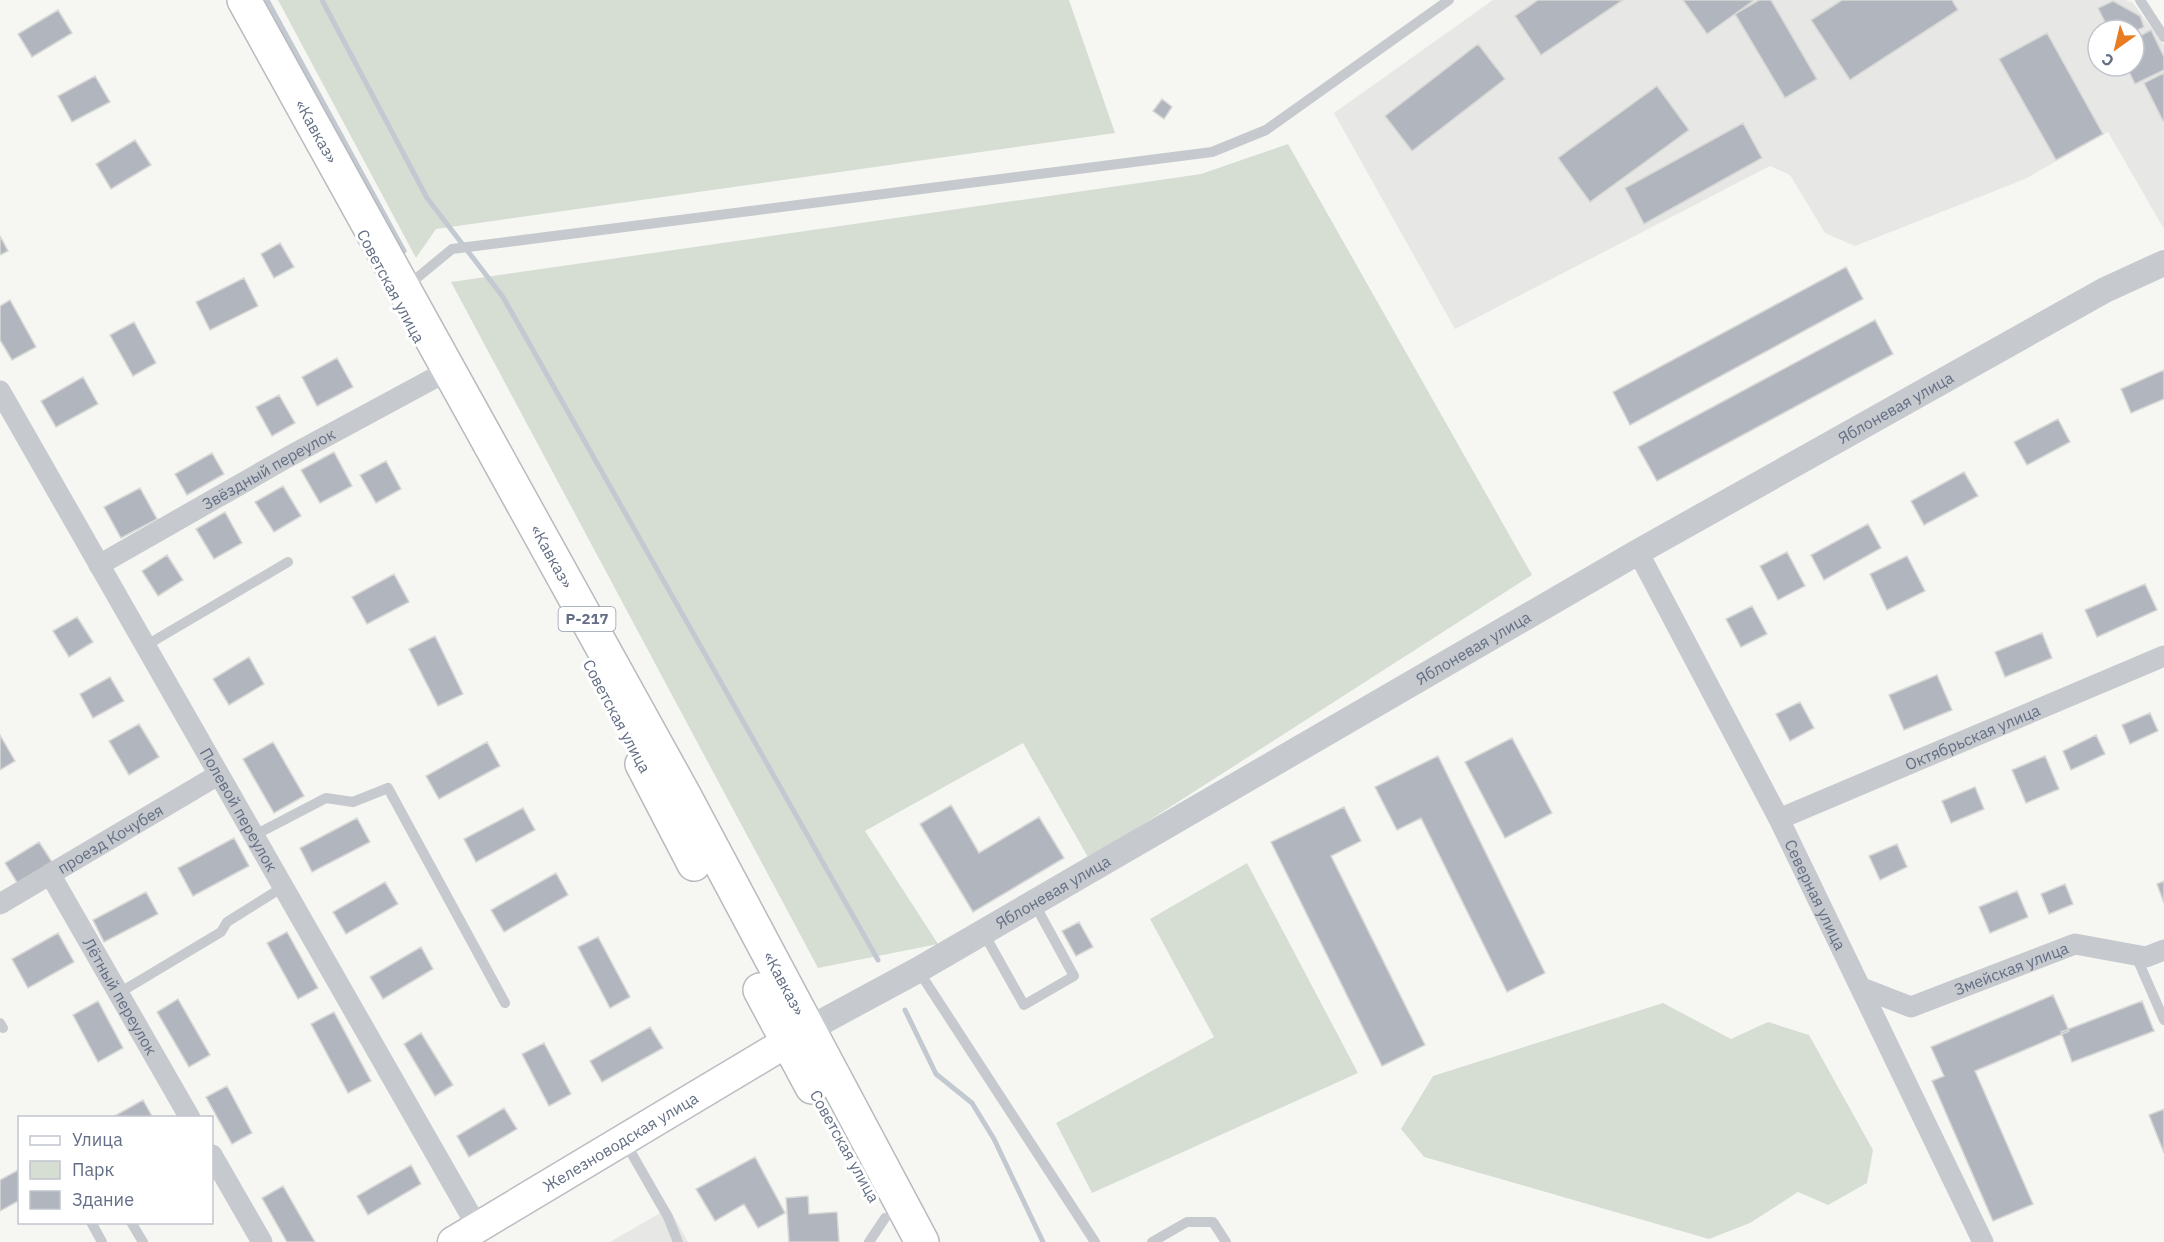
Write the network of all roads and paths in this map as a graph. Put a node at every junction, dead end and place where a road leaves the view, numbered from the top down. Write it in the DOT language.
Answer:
graph roads {
  1 [pos="234,0"];
  2 [pos="244,0"];
  3 [pos="1449,0"];
  4 [pos="2140,0"];
  5 [pos="2164,37"];
  6 [pos="2164,263"];
  7 [pos="400,291"];
  8 [pos="438,376"];
  9 [pos="0,391"];
  10 [pos="1638,552"];
  11 [pos="288,562"];
  12 [pos="99,565"];
  13 [pos="145,646"];
  14 [pos="2164,656"];
  15 [pos="218,775"];
  16 [pos="1779,819"];
  17 [pos="253,836"];
  18 [pos="50,874"];
  19 [pos="283,887"];
  20 [pos="1034,903"];
  21 [pos="0,904"];
  22 [pos="983,932"];
  23 [pos="2164,950"];
  24 [pos="2136,956"];
  25 [pos="918,970"];
  26 [pos="1862,988"];
  27 [pos="119,993"];
  28 [pos="506,1003"];
  29 [pos="2164,1020"];
  30 [pos="797,1036"];
  31 [pos="189,1116"];
  32 [pos="625,1141"];
  33 [pos="213,1157"];
  34 [pos="92,1224"];
  35 [pos="132,1224"];
  36 [pos="884,1234"];
  37 [pos="465,1235"];
  38 [pos="102,1242"];
  39 [pos="143,1242"];
  40 [pos="262,1242"];
  41 [pos="678,1242"];
  42 [pos="922,1242"];
  43 [pos="1095,1242"];
  44 [pos="1152,1242"];
  45 [pos="1226,1242"];
  46 [pos="1983,1242"];
  1 -- 7 [label="highway, Советская улица / Р-217"];
  2 -- 7 [label="highway, «Кавказ» / Р-217"];
  3 -- 7 [label="lane"];
  4 -- 5 [label="lane"];
  6 -- 10 [label="street, Яблоневая улица"];
  7 -- 8 [label="highway, Советская улица / Р-217"];
  7 -- 30 [label="highway, «Кавказ» / Р-217"];
  8 -- 12 [label="street, Звёздный переулок"];
  8 -- 30 [label="highway, Советская улица / Р-217"];
  9 -- 12 [label="street, Полевой переулок"];
  10 -- 16 [label="street, Северная улица"];
  10 -- 20 [label="street, Яблоневая улица"];
  11 -- 13 [label="lane"];
  12 -- 13 [label="street, Полевой переулок"];
  13 -- 15 [label="street, Полевой переулок"];
  14 -- 16 [label="street, Октябрьская улица"];
  15 -- 17 [label="street, Полевой переулок"];
  15 -- 18 [label="street, проезд Кочубея"];
  16 -- 26 [label="street, Северная улица"];
  17 -- 19 [label="street, Полевой переулок"];
  17 -- 28 [label="lane"];
  18 -- 21 [label="street, проезд Кочубея"];
  18 -- 27 [label="street, Лётный переулок"];
  19 -- 27 [label="lane"];
  19 -- 37 [label="street, Полевой переулок"];
  20 -- 22 [label="street, Яблоневая улица"];
  20 -- 22 [label="lane"];
  22 -- 25 [label="street, Яблоневая улица"];
  23 -- 24 [label="street, Змейская улица"];
  24 -- 26 [label="street, Змейская улица"];
  24 -- 29 [label="lane"];
  25 -- 30 [label="street, Яблоневая улица"];
  25 -- 43 [label="lane"];
  26 -- 46 [label="street, Северная улица"];
  27 -- 31 [label="street, Лётный переулок"];
  30 -- 32 [label="main road, Железноводская улица"];
  30 -- 36 [label="highway, Советская улица / Р-217"];
  30 -- 42 [label="highway, «Кавказ» / Р-217"];
  32 -- 37 [label="main road, Железноводская улица"];
  32 -- 41 [label="lane"];
  33 -- 40 [label="street"];
  34 -- 38 [label="lane"];
  35 -- 39 [label="lane"];
  44 -- 45 [label="lane"];
}
